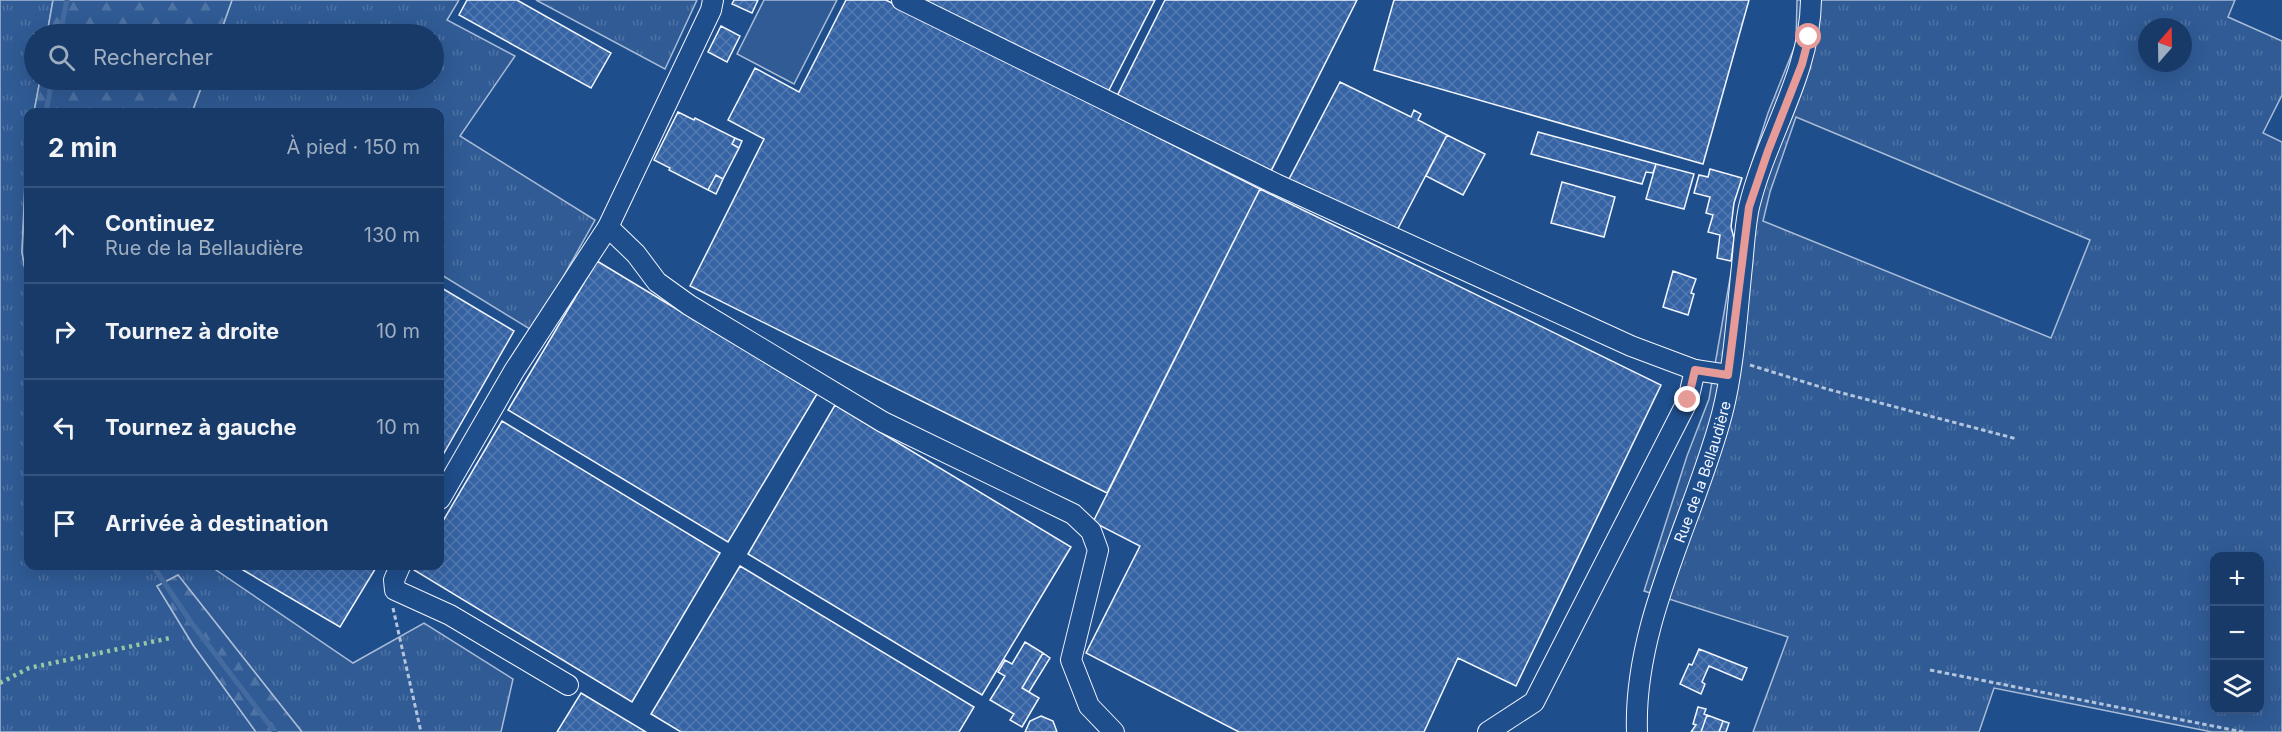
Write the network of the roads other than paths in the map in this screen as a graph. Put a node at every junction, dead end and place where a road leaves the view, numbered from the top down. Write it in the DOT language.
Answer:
graph roads {
  1 [pos="713,0"];
  2 [pos="902,0"];
  3 [pos="1811,0"];
  4 [pos="608,227"];
  5 [pos="1730,366"];
  6 [pos="1695,370"];
  7 [pos="444,492"];
  8 [pos="398,570"];
  9 [pos="568,685"];
  10 [pos="1114,732"];
  11 [pos="1488,732"];
  12 [pos="1637,732"];
  1 -- 4 [label="street"];
  2 -- 6 [label="street"];
  3 -- 5 [label="street, Rue de la Bellaudière"];
  4 -- 7 [label="street"];
  4 -- 10 [label="street"];
  5 -- 6 [label="street"];
  5 -- 12 [label="street, Rue de la Bellaudière"];
  6 -- 11 [label="street"];
  8 -- 9 [label="street"];
}
